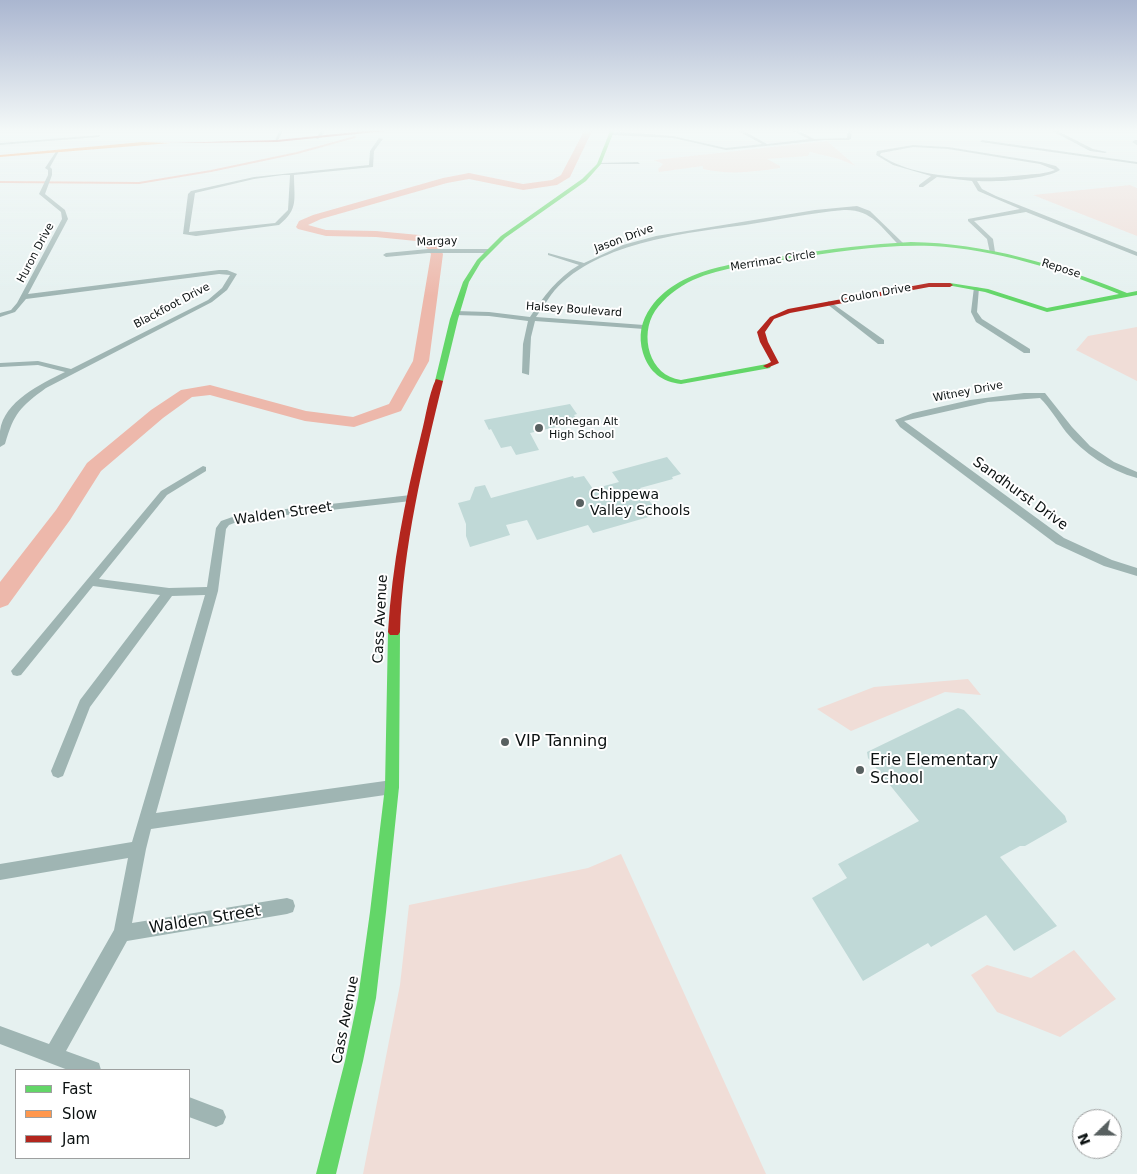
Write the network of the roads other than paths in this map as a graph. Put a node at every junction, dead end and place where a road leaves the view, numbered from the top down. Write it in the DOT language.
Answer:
graph roads {
  1 [pos="45,186"];
  2 [pos="222,186"];
  3 [pos="291,186"];
  4 [pos="576,186"];
  5 [pos="977,186"];
  6 [pos="1028,210"];
  7 [pos="901,244"];
  8 [pos="488,251"];
  9 [pos="992,252"];
  10 [pos="550,254"];
  11 [pos="1137,254"];
  12 [pos="386,255"];
  13 [pos="584,265"];
  14 [pos="976,288"];
  15 [pos="1132,294"];
  16 [pos="24,297"];
  17 [pos="829,302"];
  18 [pos="0,315"];
  19 [pos="454,316"];
  20 [pos="533,318"];
  21 [pos="644,327"];
  22 [pos="881,342"];
  23 [pos="1027,351"];
  24 [pos="0,365"];
  25 [pos="71,371"];
  26 [pos="526,372"];
  27 [pos="899,420"];
  28 [pos="0,444"];
  29 [pos="203,470"];
  30 [pos="1137,475"];
  31 [pos="411,498"];
  32 [pos="1137,572"];
  33 [pos="91,582"];
  34 [pos="212,591"];
  35 [pos="169,592"];
  36 [pos="17,671"];
  37 [pos="58,771"];
  38 [pos="392,787"];
  39 [pos="146,822"];
  40 [pos="138,849"];
  41 [pos="0,872"];
  42 [pos="287,906"];
  43 [pos="122,933"];
  44 [pos="0,1036"];
  45 [pos="53,1055"];
  46 [pos="89,1069"];
  47 [pos="190,1107"];
  48 [pos="216,1117"];
  49 [pos="326,1174"];
  1 -- 16 [label="street, Huron Drive"];
  2 -- 3 [label="street"];
  4 -- 8 [label="street, Cass Avenue"];
  5 -- 6 [label="street"];
  6 -- 9 [label="street"];
  6 -- 11 [label="street"];
  7 -- 9 [label="street, Merrimac Circle"];
  7 -- 13 [label="street, Jason Drive"];
  7 -- 21 [label="street, Merrimac Circle"];
  8 -- 12 [label="street, Margay"];
  8 -- 19 [label="street, Cass Avenue"];
  9 -- 15 [label="street, Repose"];
  10 -- 13 [label="street"];
  13 -- 20 [label="street, Jason Drive"];
  14 -- 15 [label="street, Coulon Drive"];
  14 -- 17 [label="street, Coulon Drive"];
  14 -- 23 [label="street"];
  16 -- 18 [label="street, Huron Drive"];
  16 -- 25 [label="street, Blackfoot Drive"];
  17 -- 21 [label="street, Coulon Drive"];
  17 -- 22 [label="street"];
  19 -- 20 [label="street, Halsey Boulevard"];
  19 -- 31 [label="street, Cass Avenue"];
  20 -- 21 [label="street, Halsey Boulevard"];
  20 -- 26 [label="street, Jason Drive"];
  24 -- 25 [label="street"];
  25 -- 28 [label="street, Blackfoot Drive"];
  27 -- 30 [label="street, Witney Drive"];
  27 -- 32 [label="street, Sandhurst Drive"];
  29 -- 33 [label="street"];
  31 -- 34 [label="street, Walden Street"];
  31 -- 38 [label="street, Cass Avenue"];
  33 -- 35 [label="street"];
  33 -- 36 [label="street"];
  34 -- 35 [label="street"];
  34 -- 39 [label="street, Walden Street"];
  35 -- 37 [label="street"];
  38 -- 39 [label="street"];
  38 -- 49 [label="street, Cass Avenue"];
  39 -- 40 [label="street, Walden Street"];
  40 -- 41 [label="street"];
  40 -- 43 [label="street, Walden Street"];
  42 -- 43 [label="street, Walden Street"];
  43 -- 45 [label="street, Walden Street"];
  44 -- 45 [label="street"];
  45 -- 46 [label="street"];
  47 -- 48 [label="street"];
}
